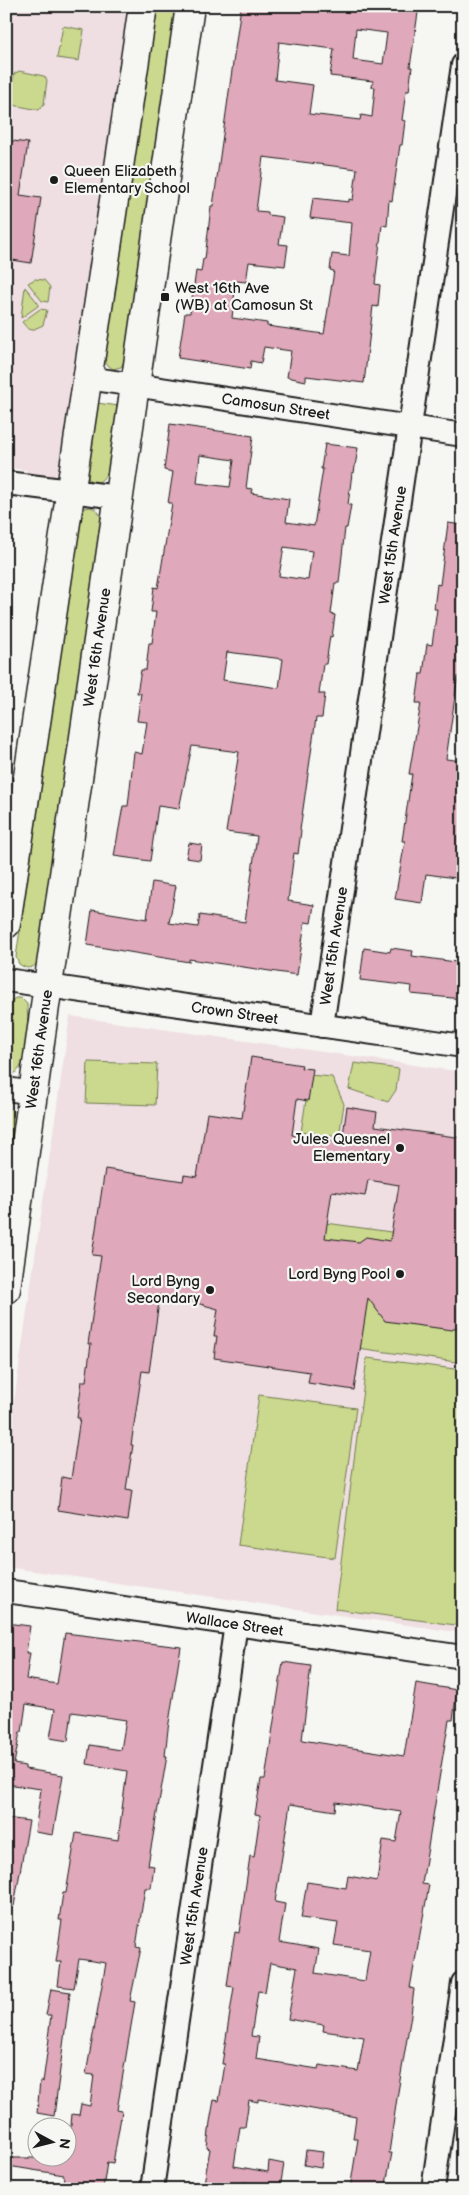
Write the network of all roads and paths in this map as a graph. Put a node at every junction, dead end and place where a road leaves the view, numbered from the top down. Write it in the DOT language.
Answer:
graph roads {
  1 [pos="143,6"];
  2 [pos="190,6"];
  3 [pos="463,65"];
  4 [pos="88,378"];
  5 [pos="135,386"];
  6 [pos="410,428"];
  7 [pos="463,435"];
  8 [pos="6,484"];
  9 [pos="71,492"];
  10 [pos="118,497"];
  11 [pos="6,924"];
  12 [pos="6,980"];
  13 [pos="48,986"];
  14 [pos="322,1026"];
  15 [pos="463,1046"];
  16 [pos="6,1089"];
  17 [pos="34,1093"];
  18 [pos="6,1289"];
  19 [pos="6,1591"];
  20 [pos="236,1624"];
  21 [pos="463,1657"];
  22 [pos="463,1983"];
  23 [pos="152,2189"];
  24 [pos="433,2189"];
  1 -- 4 [label="main road"];
  2 -- 5 [label="main road, West 16th Avenue"];
  3 -- 6 [label="street, West 15th Avenue"];
  4 -- 5 [label="street, Camosun Street"];
  4 -- 9 [label="main road"];
  5 -- 6 [label="street, Camosun Street"];
  5 -- 10 [label="main road, West 16th Avenue"];
  6 -- 7 [label="street, Camosun Street"];
  6 -- 14 [label="street, West 15th Avenue"];
  8 -- 9 [label="street"];
  9 -- 10 [label="street"];
  9 -- 11 [label="main road"];
  10 -- 13 [label="main road, West 16th Avenue"];
  12 -- 13 [label="street, Crown Street"];
  13 -- 14 [label="street, Crown Street"];
  13 -- 17 [label="main road, West 16th Avenue"];
  14 -- 15 [label="street, Crown Street"];
  16 -- 17 [label="street"];
  17 -- 18 [label="main road, West 16th Avenue"];
  19 -- 20 [label="street, Wallace Street"];
  20 -- 21 [label="street, Wallace Street"];
  20 -- 23 [label="street, West 15th Avenue"];
  22 -- 24 [label="street"];
}
